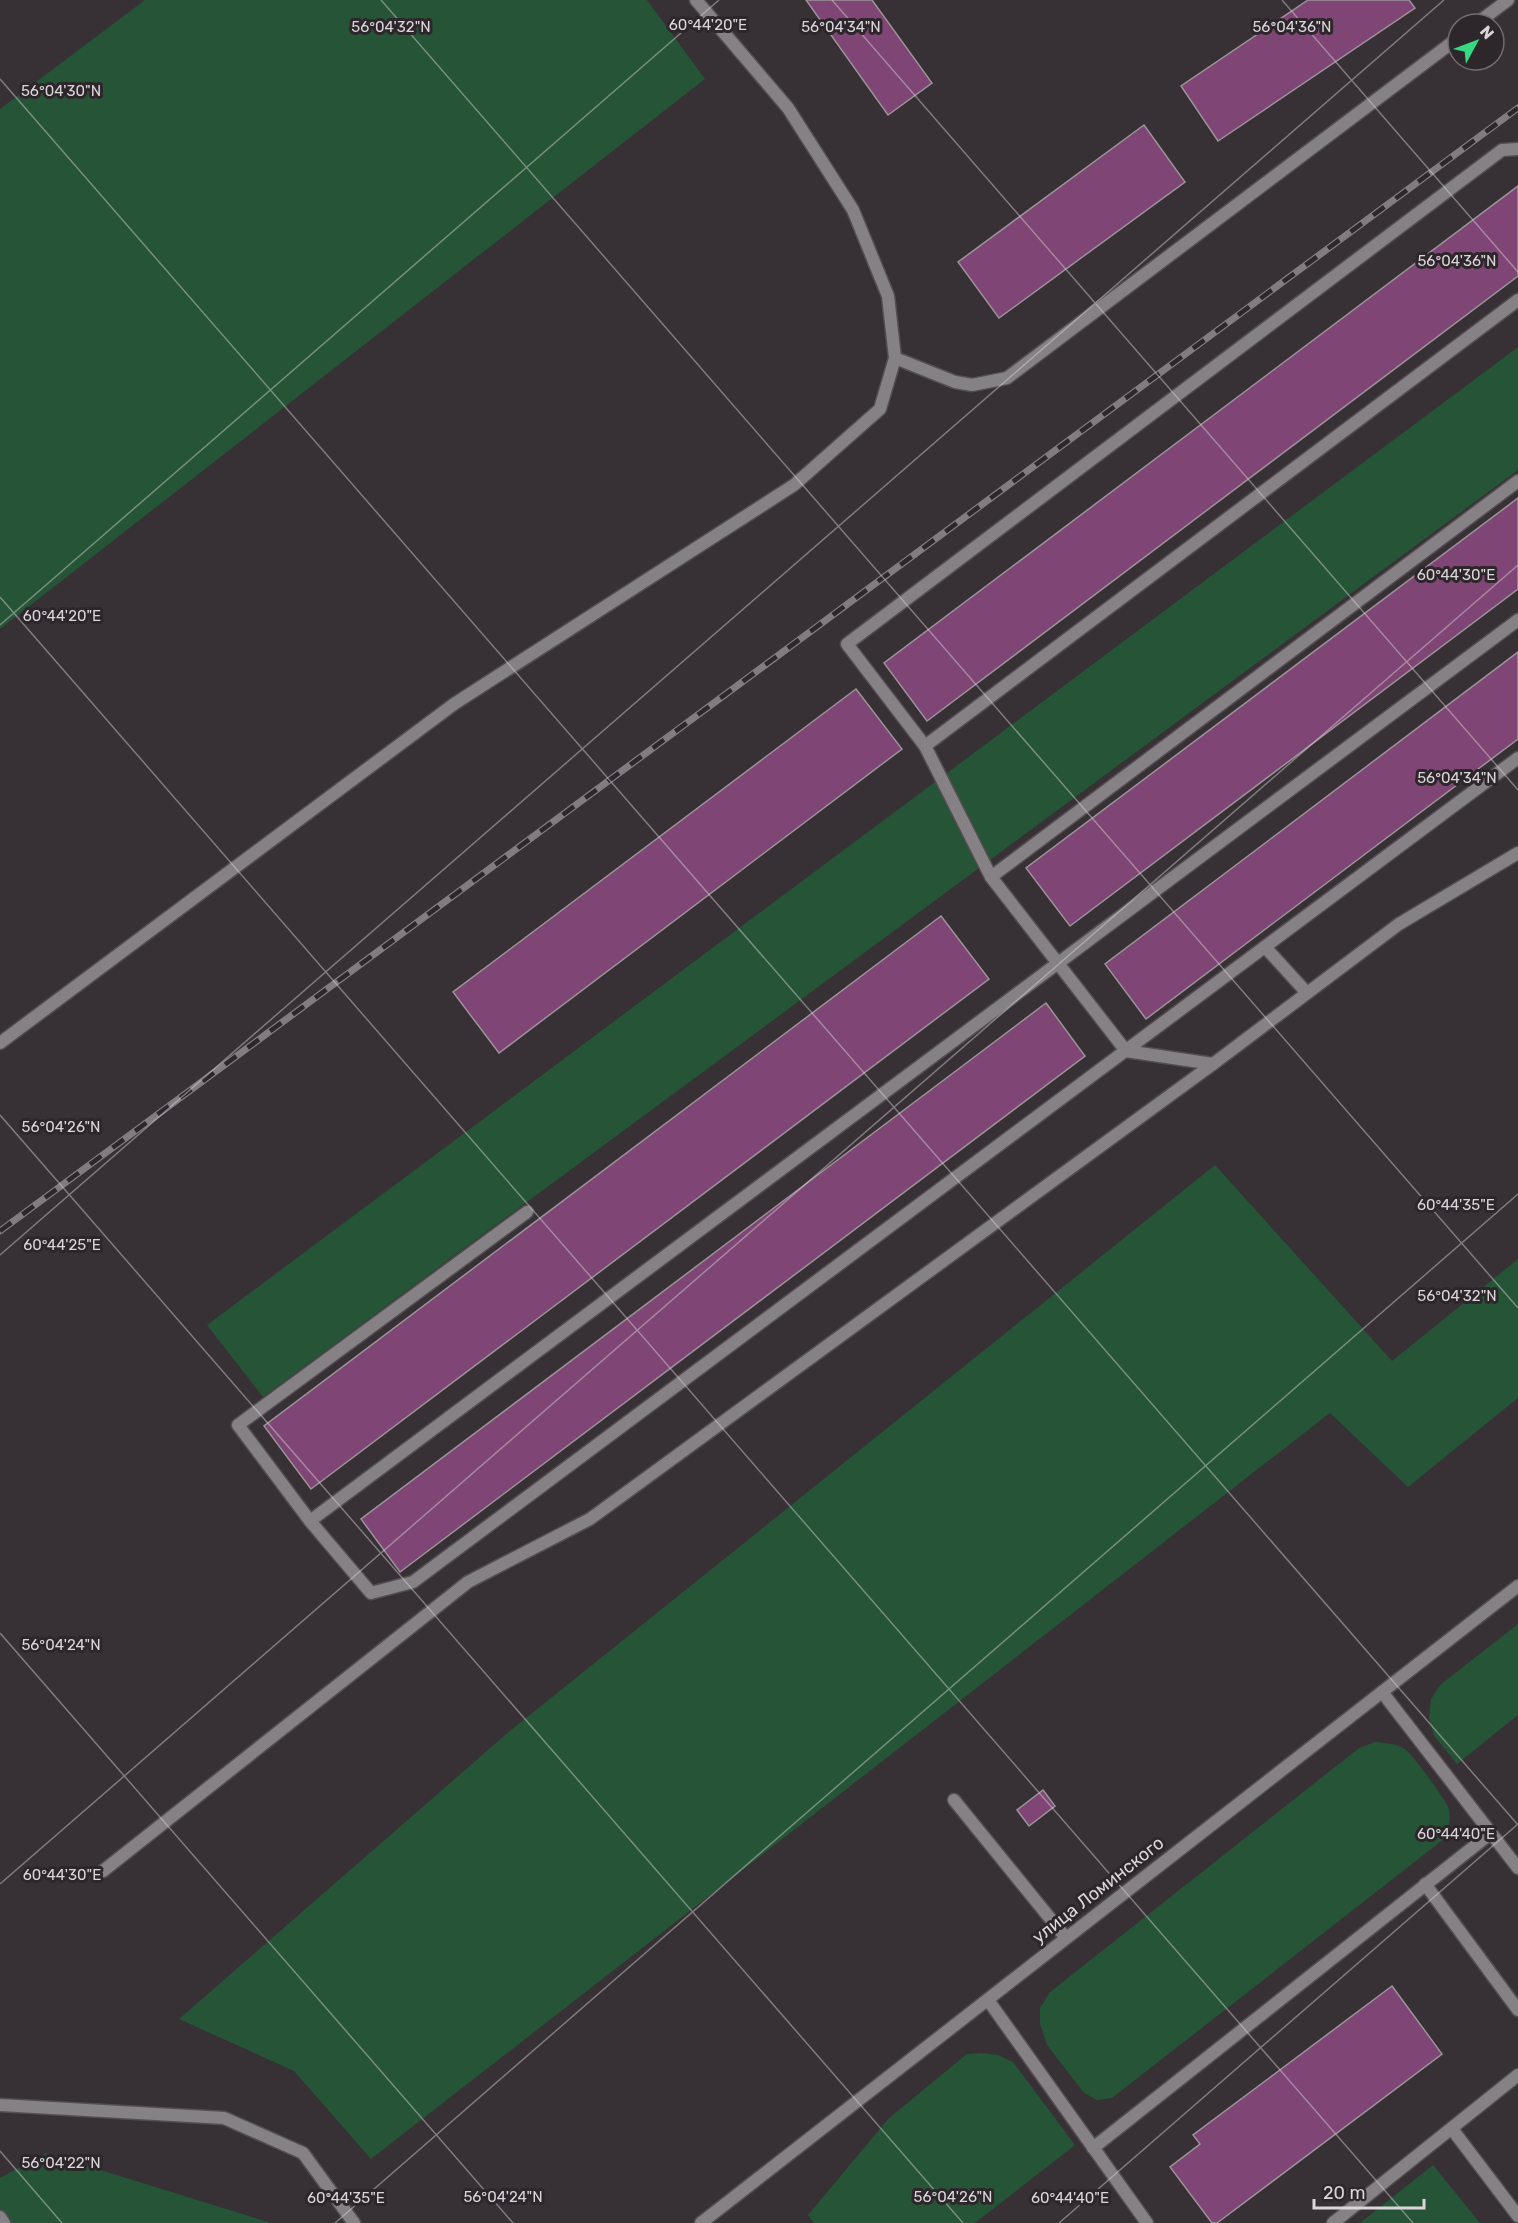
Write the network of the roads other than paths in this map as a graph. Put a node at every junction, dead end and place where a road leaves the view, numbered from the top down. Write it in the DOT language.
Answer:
graph roads {
  1 [pos="696,0"];
  2 [pos="1508,0"];
  3 [pos="1492,12"];
  4 [pos="1446,47"];
  5 [pos="1518,149"];
  6 [pos="1518,300"];
  7 [pos="895,358"];
  8 [pos="1518,481"];
  9 [pos="1518,620"];
  10 [pos="925,746"];
  11 [pos="1518,758"];
  12 [pos="1518,853"];
  13 [pos="991,877"];
  14 [pos="1265,946"];
  15 [pos="1058,964"];
  16 [pos="1307,993"];
  17 [pos="0,1043"];
  18 [pos="1126,1050"];
  19 [pos="1213,1064"];
  20 [pos="527,1212"];
  21 [pos="310,1521"];
  22 [pos="1518,1586"];
  23 [pos="1382,1692"];
  24 [pos="954,1800"];
  25 [pos="1491,1833"];
  26 [pos="1518,1868"];
  27 [pos="102,1871"];
  28 [pos="1425,1884"];
  29 [pos="1066,1938"];
  30 [pos="988,2000"];
  31 [pos="1518,2010"];
  32 [pos="1518,2075"];
  33 [pos="0,2105"];
  34 [pos="1452,2130"];
  35 [pos="1093,2148"];
  36 [pos="1518,2216"];
  37 [pos="0,2217"];
  38 [pos="4,2223"];
  39 [pos="354,2223"];
  40 [pos="701,2223"];
  41 [pos="1147,2223"];
  42 [pos="1333,2223"];
  1 -- 7 [label="street"];
  2 -- 3 [label="street"];
  4 -- 7 [label="street"];
  5 -- 10 [label="street"];
  6 -- 10 [label="street"];
  7 -- 17 [label="street"];
  8 -- 13 [label="street"];
  9 -- 15 [label="street"];
  10 -- 13 [label="street"];
  11 -- 14 [label="street"];
  12 -- 16 [label="street"];
  13 -- 15 [label="street"];
  14 -- 16 [label="street"];
  14 -- 18 [label="street"];
  15 -- 18 [label="street"];
  15 -- 21 [label="street"];
  16 -- 19 [label="street"];
  18 -- 19 [label="street"];
  18 -- 21 [label="street"];
  19 -- 27 [label="street"];
  20 -- 21 [label="street"];
  22 -- 23 [label="street, улица Ломинского"];
  23 -- 25 [label="street"];
  23 -- 29 [label="street, улица Ломинского"];
  24 -- 29 [label="street"];
  25 -- 26 [label="street"];
  25 -- 28 [label="street"];
  28 -- 31 [label="street"];
  28 -- 35 [label="street"];
  29 -- 30 [label="street, улица Ломинского"];
  30 -- 35 [label="street"];
  30 -- 40 [label="street, улица Ломинского"];
  32 -- 34 [label="street"];
  33 -- 39 [label="street"];
  34 -- 36 [label="street"];
  34 -- 42 [label="street"];
  35 -- 41 [label="street"];
  37 -- 38 [label="street"];
}
